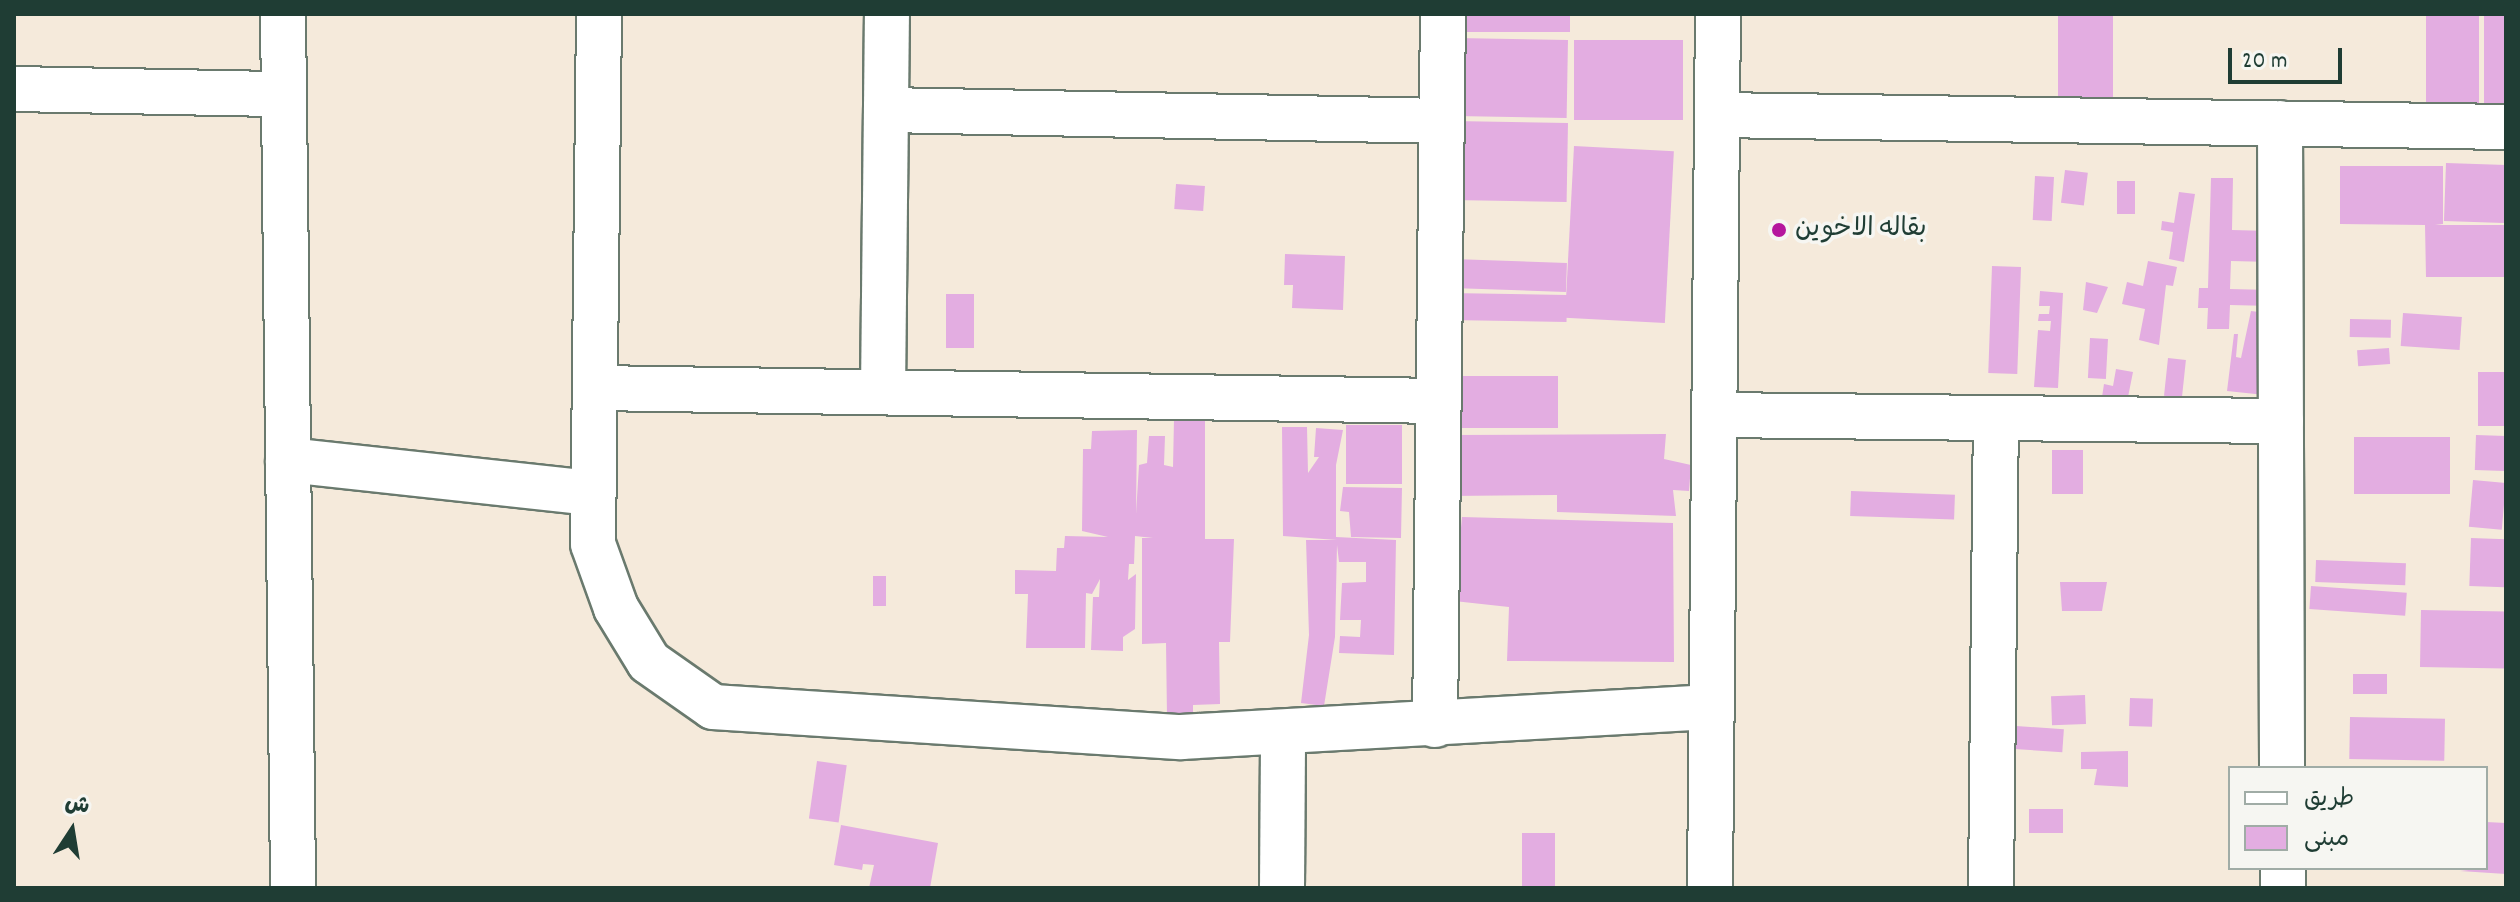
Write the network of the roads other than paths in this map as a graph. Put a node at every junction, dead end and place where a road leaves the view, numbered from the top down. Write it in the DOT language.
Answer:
graph roads {
  1 [pos="283,14"];
  2 [pos="599,14"];
  3 [pos="887,14"];
  4 [pos="1443,14"];
  5 [pos="1718,14"];
  6 [pos="14,89"];
  7 [pos="284,94"];
  8 [pos="886,110"];
  9 [pos="1717,115"];
  10 [pos="1442,121"];
  11 [pos="2280,123"];
  12 [pos="2506,127"];
  13 [pos="595,388"];
  14 [pos="883,392"];
  15 [pos="1439,401"];
  16 [pos="1714,415"];
  17 [pos="1996,418"];
  18 [pos="2281,421"];
  19 [pos="288,460"];
  20 [pos="593,493"];
  21 [pos="1711,707"];
  22 [pos="1435,725"];
  23 [pos="1283,732"];
  24 [pos="2282,766"];
  25 [pos="293,888"];
  26 [pos="1282,888"];
  27 [pos="1710,888"];
  28 [pos="1991,888"];
  1 -- 7 [label="street"];
  2 -- 13 [label="street"];
  3 -- 8 [label="street"];
  4 -- 10 [label="street"];
  5 -- 9 [label="street"];
  6 -- 7 [label="street"];
  7 -- 19 [label="street"];
  8 -- 10 [label="street"];
  8 -- 14 [label="street"];
  9 -- 11 [label="street"];
  9 -- 16 [label="street"];
  10 -- 15 [label="street"];
  11 -- 12 [label="street"];
  11 -- 18 [label="street"];
  13 -- 14 [label="street"];
  13 -- 20 [label="street"];
  14 -- 15 [label="street"];
  15 -- 22 [label="street"];
  16 -- 17 [label="street"];
  16 -- 21 [label="street"];
  17 -- 18 [label="street"];
  17 -- 28 [label="street"];
  18 -- 24 [label="street"];
  19 -- 20 [label="street"];
  19 -- 25 [label="street"];
  20 -- 23 [label="street"];
  21 -- 22 [label="street"];
  21 -- 27 [label="street"];
  22 -- 23 [label="street"];
  23 -- 26 [label="street"];
}
